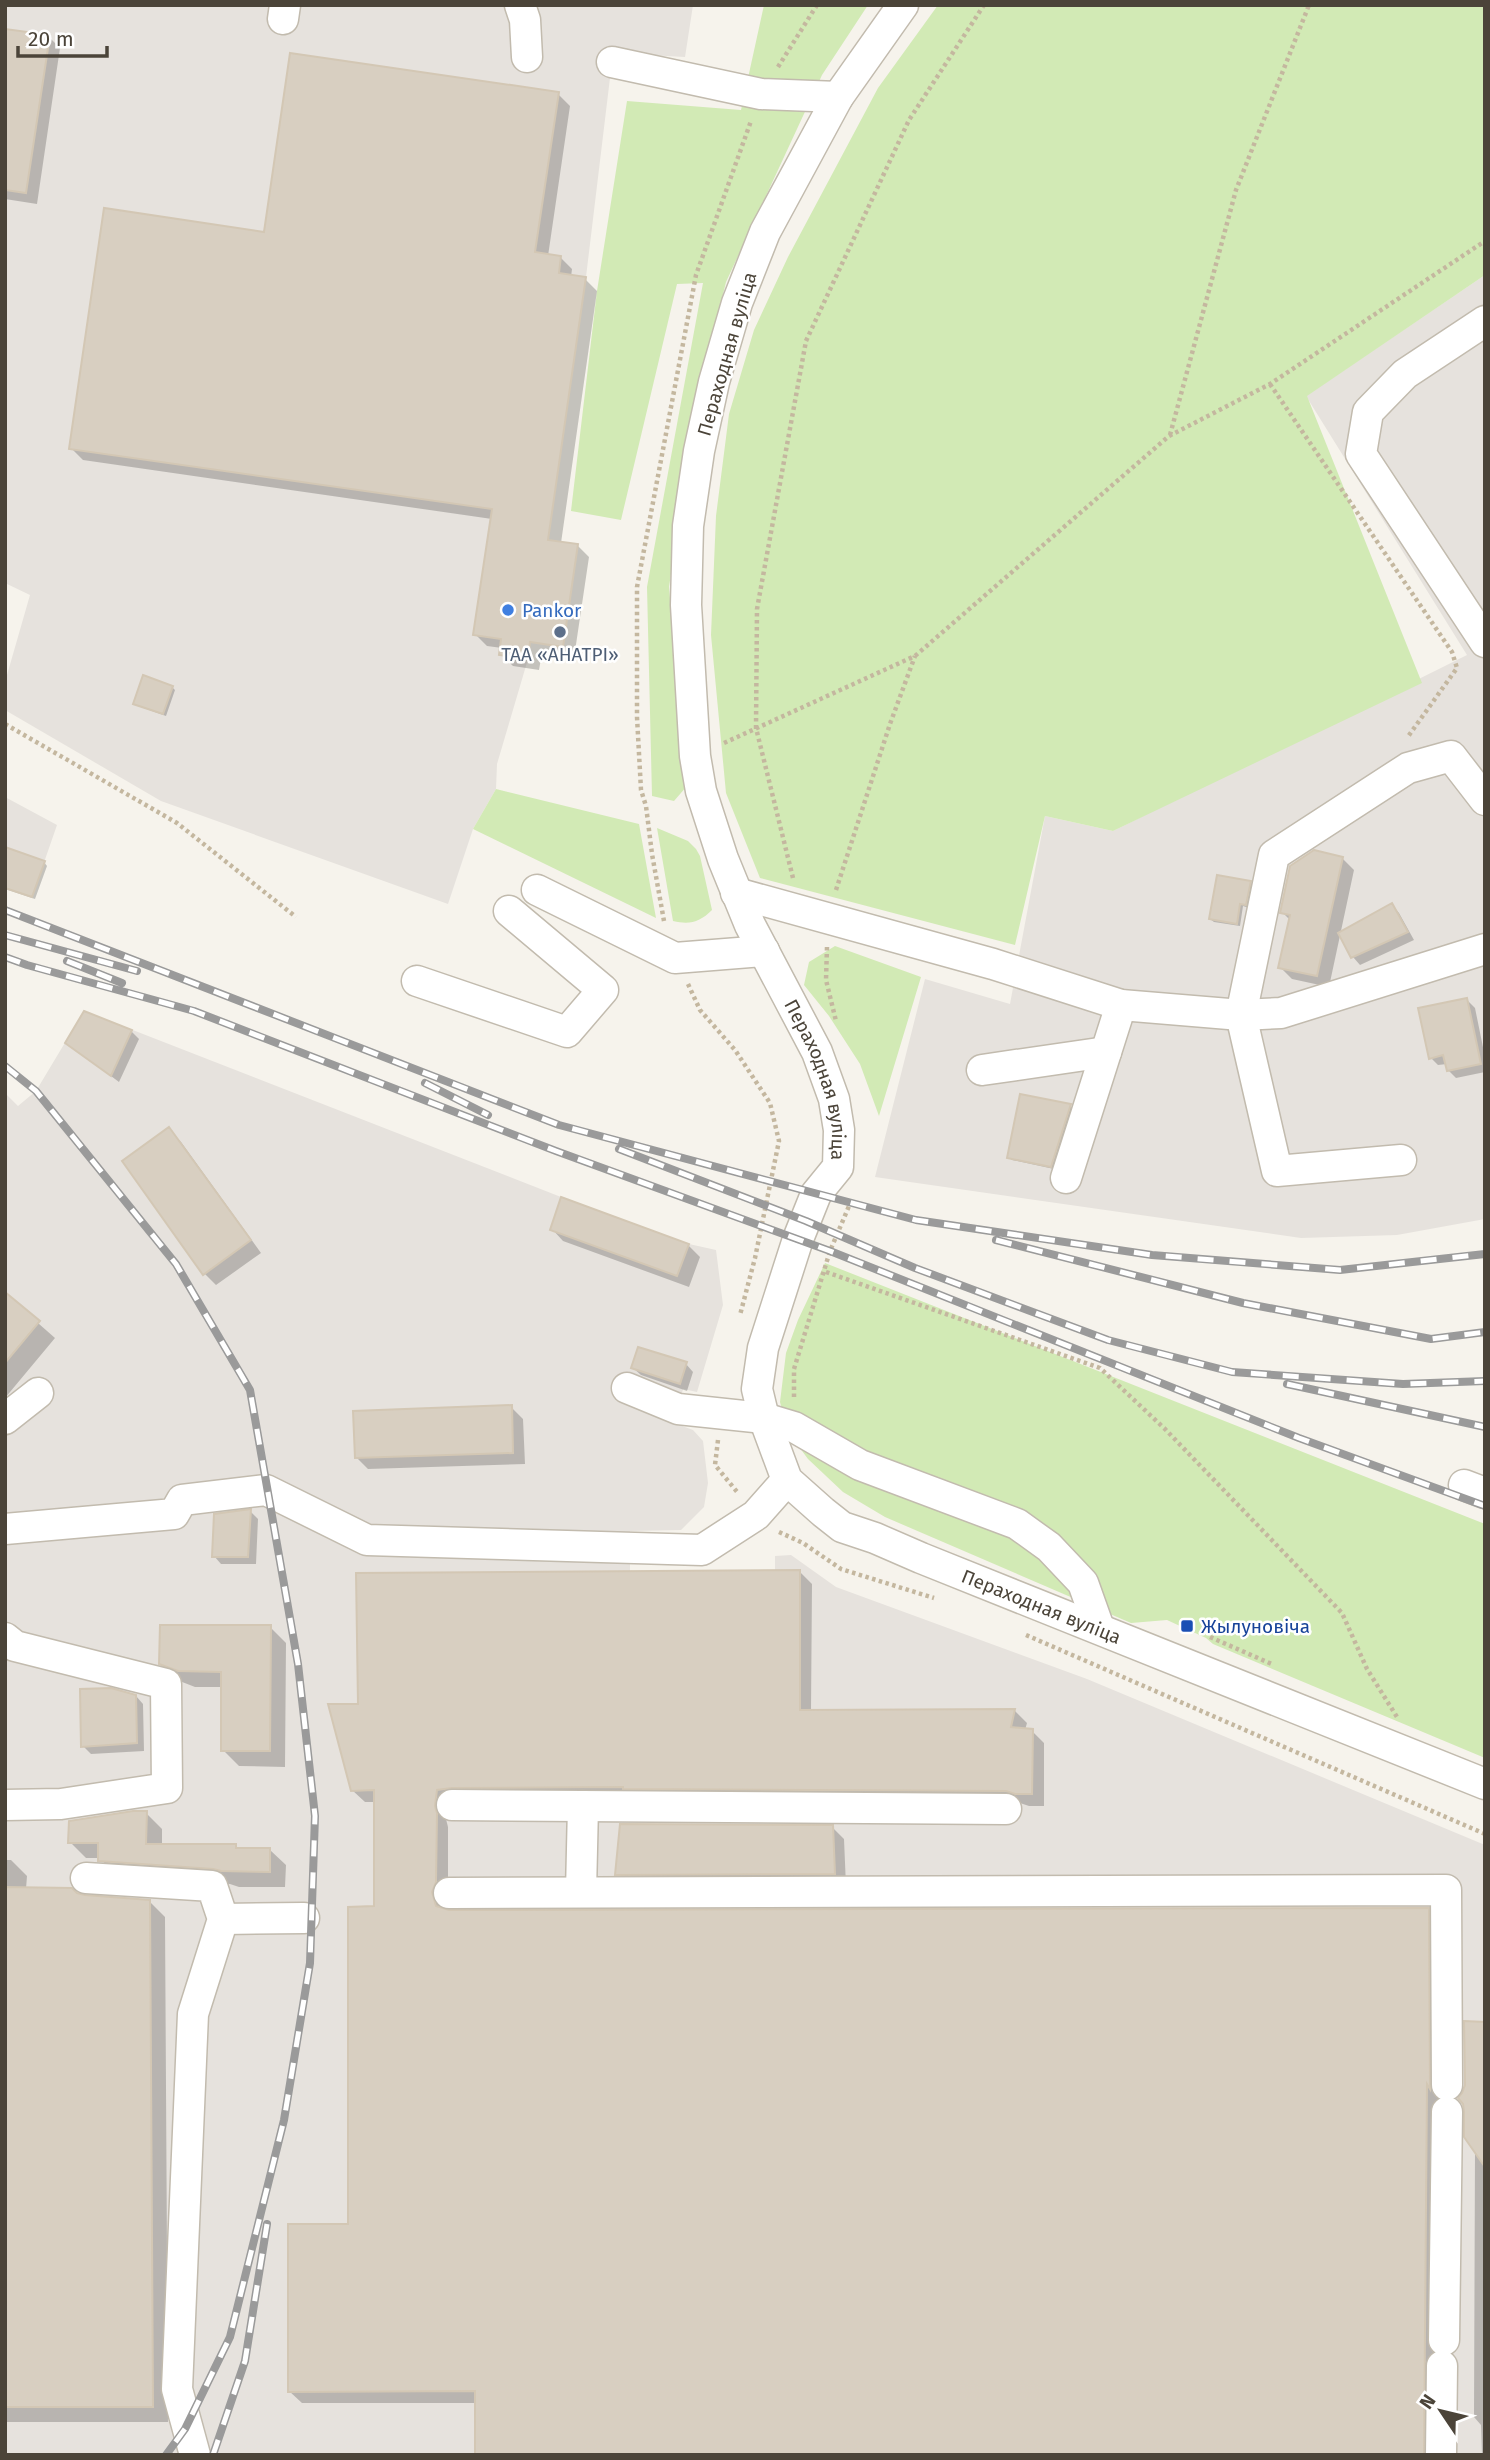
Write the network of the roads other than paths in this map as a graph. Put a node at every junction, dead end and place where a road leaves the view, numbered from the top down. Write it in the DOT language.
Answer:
graph roads {
  1 [pos="520,5"];
  2 [pos="903,5"];
  3 [pos="527,57"];
  4 [pos="612,62"];
  5 [pos="838,97"];
  6 [pos="1485,321"];
  7 [pos="1485,642"];
  8 [pos="1485,800"];
  9 [pos="537,890"];
  10 [pos="736,894"];
  11 [pos="509,911"];
  12 [pos="1485,949"];
  13 [pos="764,951"];
  14 [pos="417,981"];
  15 [pos="1121,1005"];
  16 [pos="1241,1015"];
  17 [pos="1106,1052"];
  18 [pos="982,1070"];
  19 [pos="1401,1160"];
  20 [pos="1066,1178"];
  21 [pos="627,1388"];
  22 [pos="38,1393"];
  23 [pos="764,1418"];
  24 [pos="5,1419"];
  25 [pos="787,1480"];
  26 [pos="5,1529"];
  27 [pos="1099,1628"];
  28 [pos="5,1638"];
  29 [pos="1485,1784"];
  30 [pos="5,1805"];
  31 [pos="452,1805"];
  32 [pos="583,1806"];
  33 [pos="1006,1809"];
  34 [pos="86,1878"];
  35 [pos="581,1892"];
  36 [pos="449,1894"];
  37 [pos="304,1918"];
  38 [pos="223,1919"];
  39 [pos="195,2455"];
  40 [pos="1441,2455"];
  1 -- 3 [label="street"];
  2 -- 5 [label="street, Пераходная вуліца"];
  4 -- 5 [label="street"];
  5 -- 10 [label="street, Пераходная вуліца"];
  6 -- 7 [label="street"];
  8 -- 16 [label="street"];
  9 -- 13 [label="street"];
  10 -- 13 [label="street, Пераходная вуліца"];
  10 -- 15 [label="street"];
  11 -- 14 [label="street"];
  12 -- 16 [label="street"];
  13 -- 23 [label="street, Пераходная вуліца"];
  15 -- 16 [label="street"];
  15 -- 17 [label="street"];
  16 -- 19 [label="street"];
  17 -- 18 [label="street"];
  17 -- 20 [label="street"];
  21 -- 23 [label="street"];
  22 -- 24 [label="street"];
  23 -- 25 [label="street, Пераходная вуліца"];
  23 -- 27 [label="street"];
  25 -- 26 [label="street"];
  25 -- 27 [label="street, Пераходная вуліца"];
  27 -- 29 [label="street, Пераходная вуліца"];
  28 -- 30 [label="street"];
  31 -- 32 [label="street"];
  32 -- 33 [label="street"];
  32 -- 35 [label="street"];
  34 -- 38 [label="street"];
  35 -- 36 [label="street"];
  35 -- 40 [label="street"];
  37 -- 38 [label="street"];
  38 -- 39 [label="street"];
}
